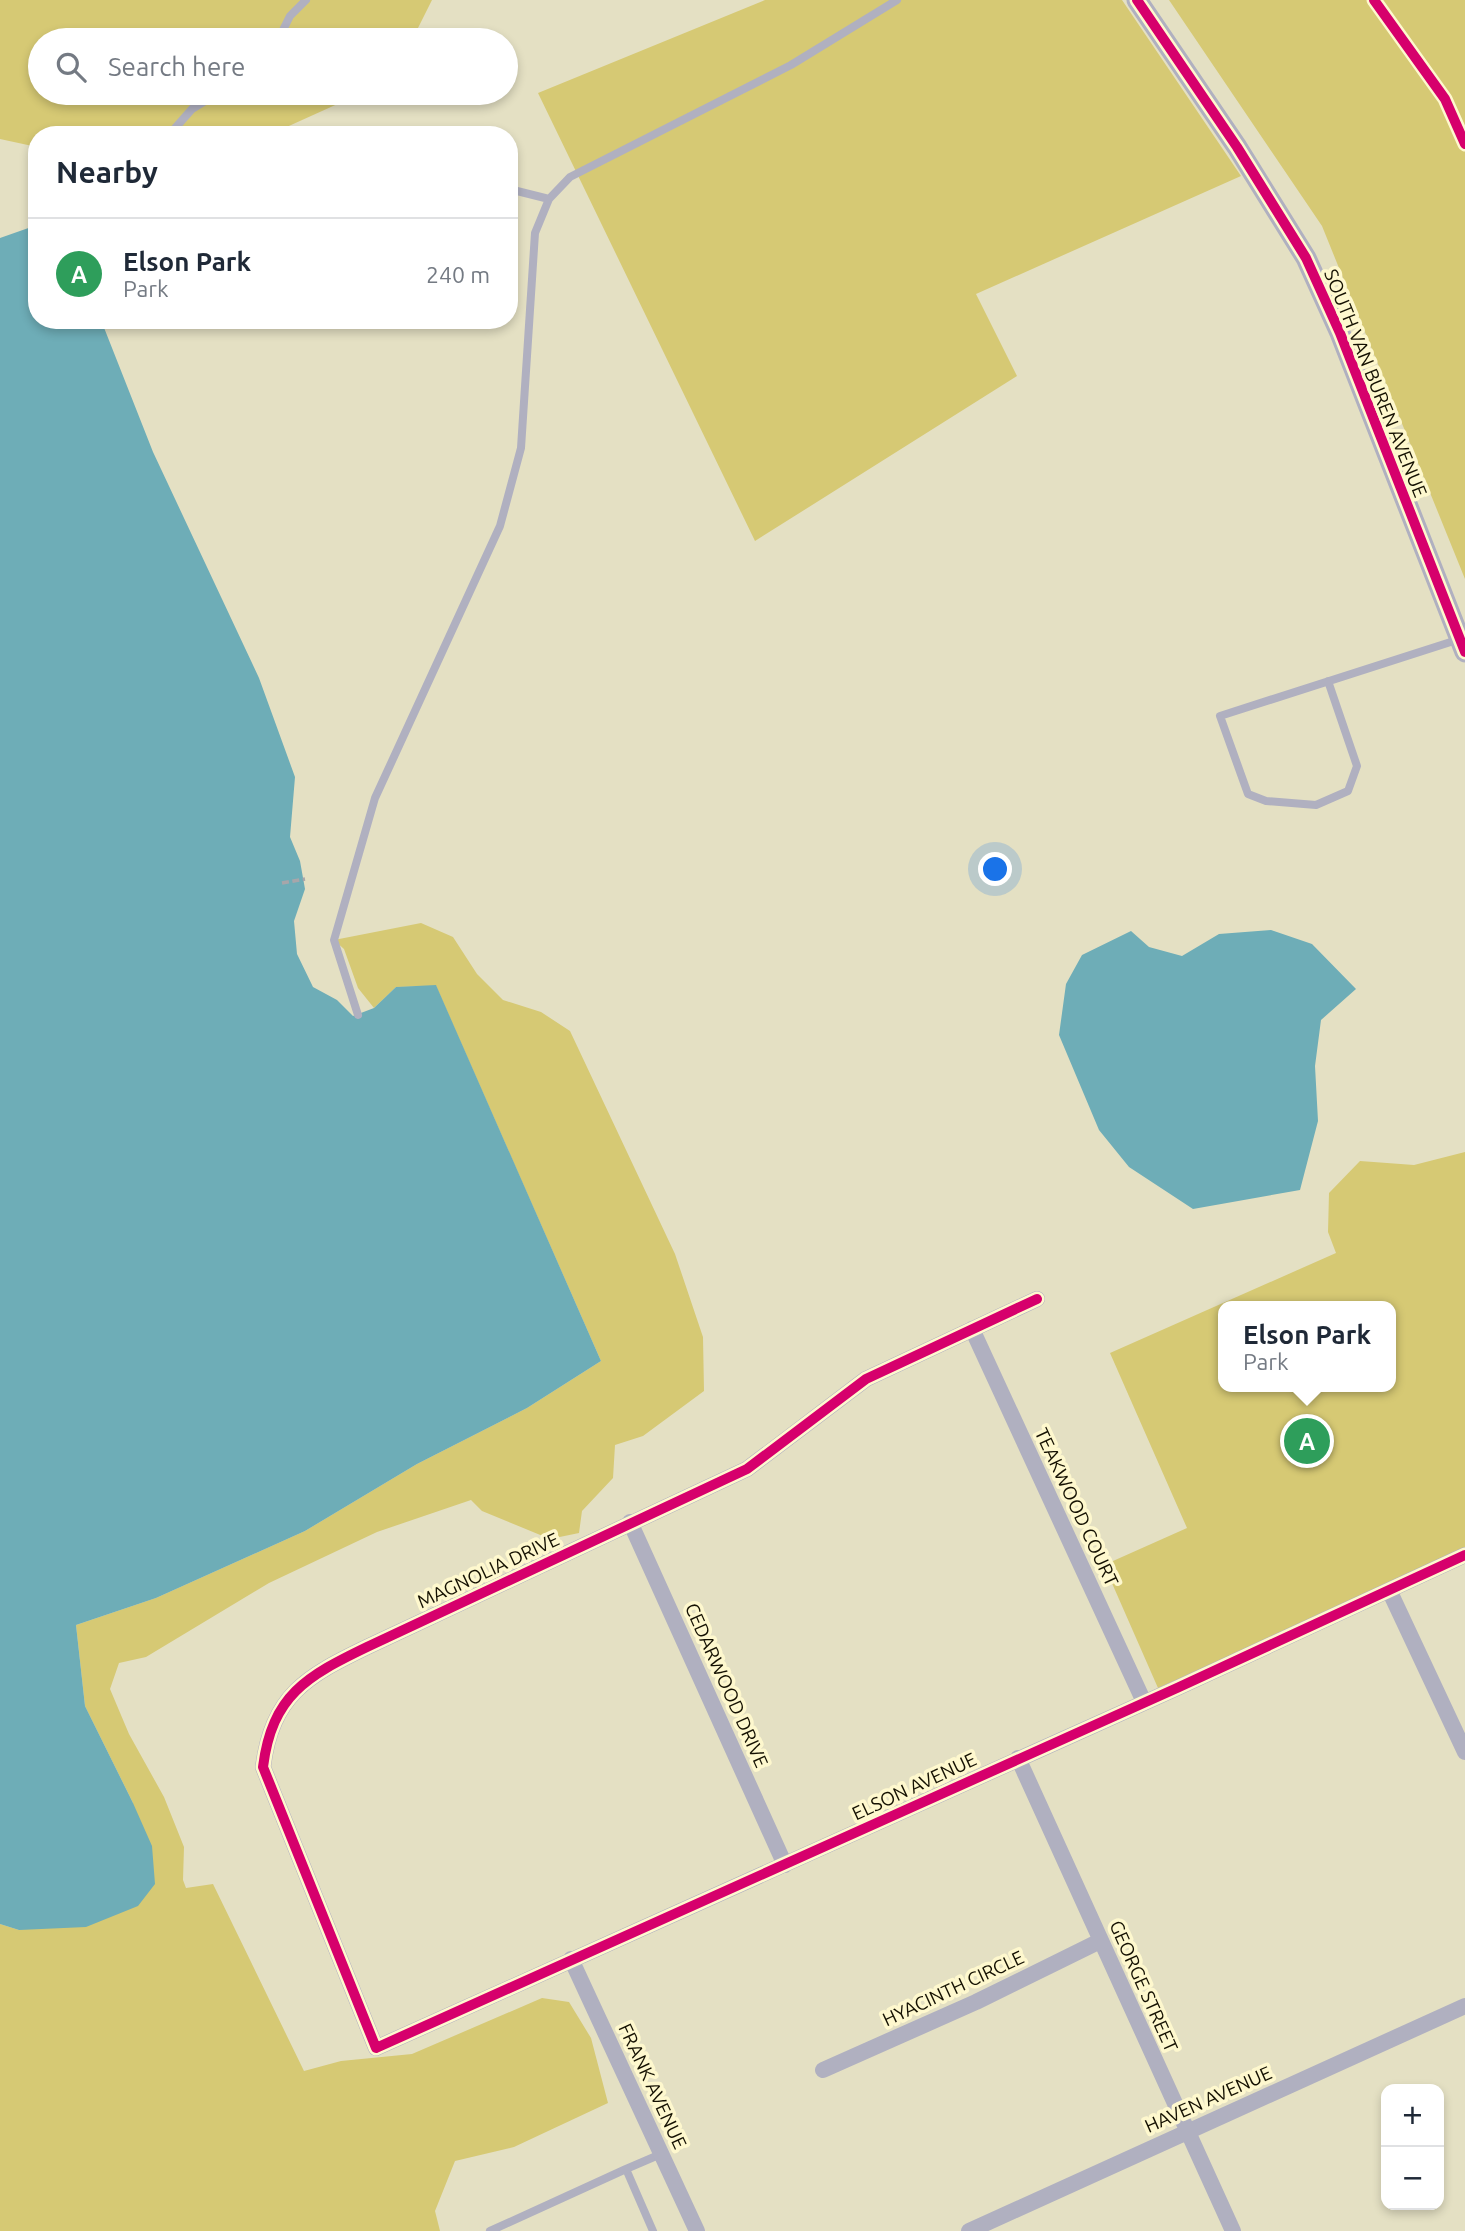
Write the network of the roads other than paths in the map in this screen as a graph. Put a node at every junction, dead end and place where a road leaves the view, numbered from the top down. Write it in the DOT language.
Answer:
graph roads {
  1 [pos="306,0"];
  2 [pos="897,0"];
  3 [pos="1137,0"];
  4 [pos="284,28"];
  5 [pos="198,105"];
  6 [pos="177,126"];
  7 [pos="518,191"];
  8 [pos="549,200"];
  9 [pos="1462,646"];
  10 [pos="1328,681"];
  11 [pos="358,1015"];
  12 [pos="1037,1299"];
  13 [pos="972,1329"];
  14 [pos="630,1522"];
  15 [pos="1465,1555"];
  16 [pos="1388,1590"];
  17 [pos="1144,1702"];
  18 [pos="1465,1752"];
  19 [pos="1018,1758"];
  20 [pos="785,1865"];
  21 [pos="1100,1941"];
  22 [pos="570,1959"];
  23 [pos="1465,2006"];
  24 [pos="376,2048"];
  25 [pos="823,2070"];
  26 [pos="1186,2132"];
  27 [pos="661,2154"];
  28 [pos="626,2169"];
  29 [pos="490,2231"];
  30 [pos="653,2231"];
  31 [pos="697,2231"];
  32 [pos="969,2231"];
  33 [pos="1233,2231"];
  1 -- 4 [label="lane"];
  2 -- 8 [label="lane"];
  3 -- 9 [label="street, SOUTH VAN BUREN AVENUE"];
  5 -- 6 [label="lane"];
  7 -- 8 [label="lane"];
  8 -- 11 [label="lane"];
  9 -- 10 [label="lane"];
  10 -- 10 [label="lane"];
  12 -- 13 [label="street, MAGNOLIA DRIVE"];
  13 -- 14 [label="street, MAGNOLIA DRIVE"];
  13 -- 17 [label="street, TEAKWOOD COURT"];
  14 -- 20 [label="street, CEDARWOOD DRIVE"];
  14 -- 24 [label="street, MAGNOLIA DRIVE"];
  15 -- 16 [label="street, ELSON AVENUE"];
  16 -- 17 [label="street, ELSON AVENUE"];
  16 -- 18 [label="street"];
  17 -- 19 [label="street, ELSON AVENUE"];
  19 -- 20 [label="street, ELSON AVENUE"];
  19 -- 21 [label="street, GEORGE STREET"];
  20 -- 22 [label="street, ELSON AVENUE"];
  21 -- 25 [label="street, HYACINTH CIRCLE"];
  21 -- 26 [label="street, GEORGE STREET"];
  22 -- 24 [label="street, ELSON AVENUE"];
  22 -- 27 [label="street, FRANK AVENUE"];
  23 -- 26 [label="street, HAVEN AVENUE"];
  26 -- 32 [label="street, HAVEN AVENUE"];
  26 -- 33 [label="street, GEORGE STREET"];
  27 -- 28 [label="lane"];
  27 -- 31 [label="street, FRANK AVENUE"];
  28 -- 29 [label="lane"];
  28 -- 30 [label="lane"];
}
